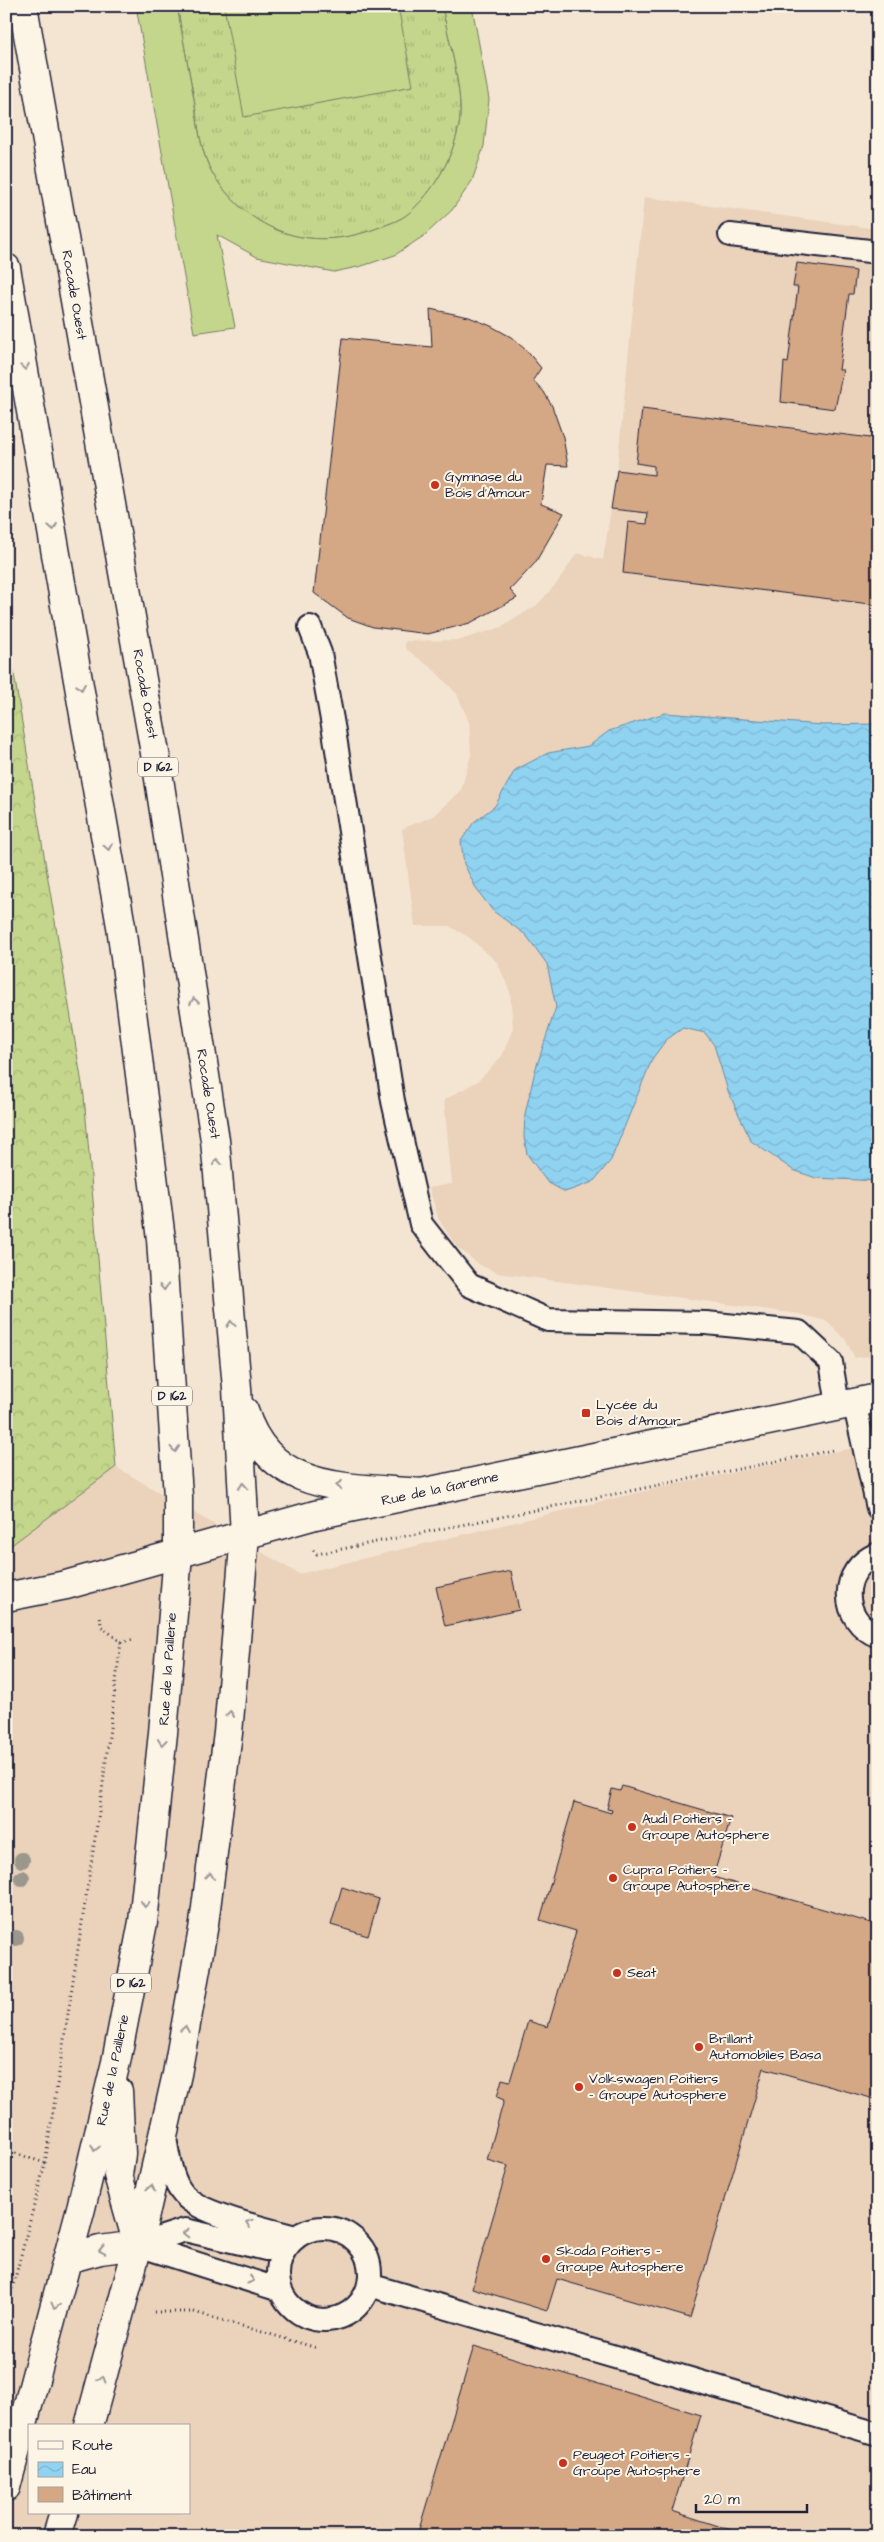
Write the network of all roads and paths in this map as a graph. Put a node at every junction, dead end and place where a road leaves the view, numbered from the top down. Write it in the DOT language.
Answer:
graph roads {
  1 [pos="23,6"];
  2 [pos="730,235"];
  3 [pos="878,252"];
  4 [pos="6,268"];
  5 [pos="310,627"];
  6 [pos="237,1388"];
  7 [pos="857,1402"];
  8 [pos="864,1444"];
  9 [pos="422,1493"];
  10 [pos="878,1508"];
  11 [pos="245,1535"];
  12 [pos="178,1554"];
  13 [pos="317,1554"];
  14 [pos="878,1554"];
  15 [pos="6,1597"];
  16 [pos="100,1614"];
  17 [pos="878,1636"];
  18 [pos="135,1639"];
  19 [pos="121,1642"];
  20 [pos="116,2062"];
  21 [pos="164,2132"];
  22 [pos="6,2150"];
  23 [pos="45,2163"];
  24 [pos="290,2243"];
  25 [pos="138,2245"];
  26 [pos="67,2260"];
  27 [pos="369,2285"];
  28 [pos="280,2290"];
  29 [pos="149,2312"];
  30 [pos="6,2313"];
  31 [pos="317,2348"];
  32 [pos="90,2424"];
  33 [pos="878,2434"];
  34 [pos="6,2488"];
  35 [pos="64,2514"];
  36 [pos="57,2536"];
  6 -- 1 [label="main road, Rocade Ouest / D 162, one-way"];
  2 -- 3 [label="lane"];
  4 -- 12 [label="main road, D 162, one-way"];
  5 -- 7 [label="lane"];
  9 -- 6 [label="main road, one-way"];
  11 -- 6 [label="main road, Rocade Ouest / D 162, one-way"];
  7 -- 8 [label="lane"];
  7 -- 9 [label="main road, Rue de la Garenne"];
  8 -- 10 [label="lane"];
  8 -- 13 [label="path"];
  9 -- 11 [label="main road, Rue de la Garenne"];
  11 -- 12 [label="main road, Rue de la Garenne"];
  21 -- 11 [label="main road, D 162, one-way"];
  12 -- 15 [label="main road, Rue de la Garenne"];
  12 -- 20 [label="main road, Rue de la Paillerie / D 162, one-way"];
  14 -- 17 [label="lane"];
  16 -- 19 [label="path"];
  18 -- 19 [label="path"];
  19 -- 23 [label="path"];
  20 -- 25 [label="main road"];
  20 -- 26 [label="main road, Rue de la Paillerie / D 162, one-way"];
  24 -- 21 [label="lane, one-way"];
  25 -- 21 [label="main road, D 162, one-way"];
  22 -- 23 [label="path"];
  23 -- 30 [label="path"];
  24 -- 25 [label="lane, one-way"];
  24 -- 27 [label="lane"];
  24 -- 28 [label="lane"];
  25 -- 26 [label="main road, one-way"];
  25 -- 28 [label="lane, one-way"];
  32 -- 25 [label="main road, D 162, one-way"];
  26 -- 34 [label="main road, Rue de la Paillerie / D 162, one-way"];
  27 -- 28 [label="lane"];
  27 -- 33 [label="lane"];
  29 -- 31 [label="path"];
  35 -- 36 [label="main road"];
}
